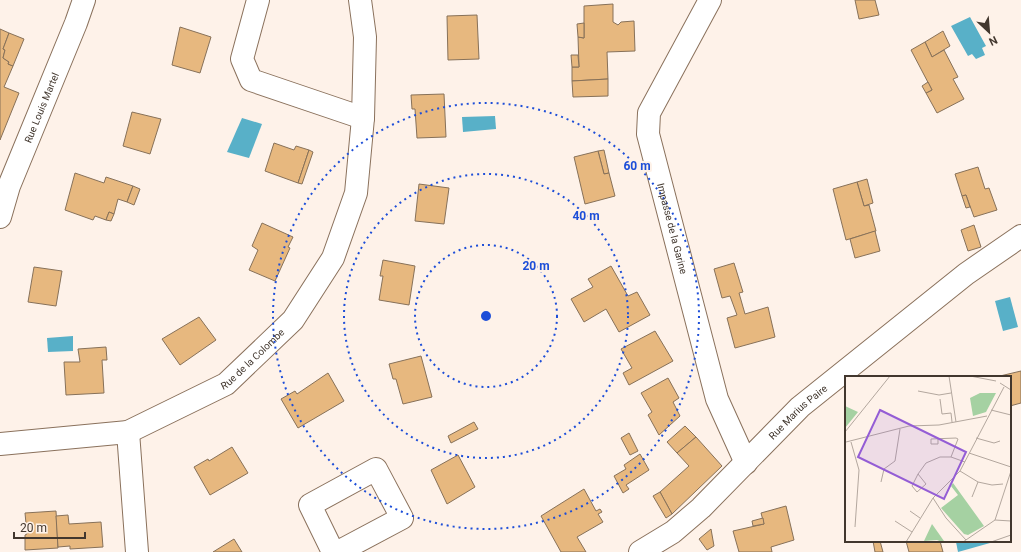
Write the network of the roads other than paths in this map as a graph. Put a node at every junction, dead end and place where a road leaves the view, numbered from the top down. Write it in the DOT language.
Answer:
graph roads {
  1 [pos="84,0"];
  2 [pos="258,0"];
  3 [pos="360,0"];
  4 [pos="710,0"];
  5 [pos="363,118"];
  6 [pos="0,217"];
  7 [pos="1021,236"];
  8 [pos="128,432"];
  9 [pos="0,444"];
  10 [pos="746,463"];
  11 [pos="137,552"];
  12 [pos="333,552"];
  13 [pos="338,552"];
  14 [pos="640,552"];
  1 -- 6 [label="street, Rue Louis Martel"];
  2 -- 5 [label="street"];
  3 -- 5 [label="street, Rue de la Colombe"];
  4 -- 10 [label="street, Impasse de la Garine"];
  5 -- 8 [label="street, Rue de la Colombe"];
  7 -- 10 [label="street, Rue Marius Paire"];
  8 -- 9 [label="street, Rue de la Colombe"];
  8 -- 11 [label="street"];
  10 -- 14 [label="street, Rue Marius Paire"];
  12 -- 13 [label="street"];
}
